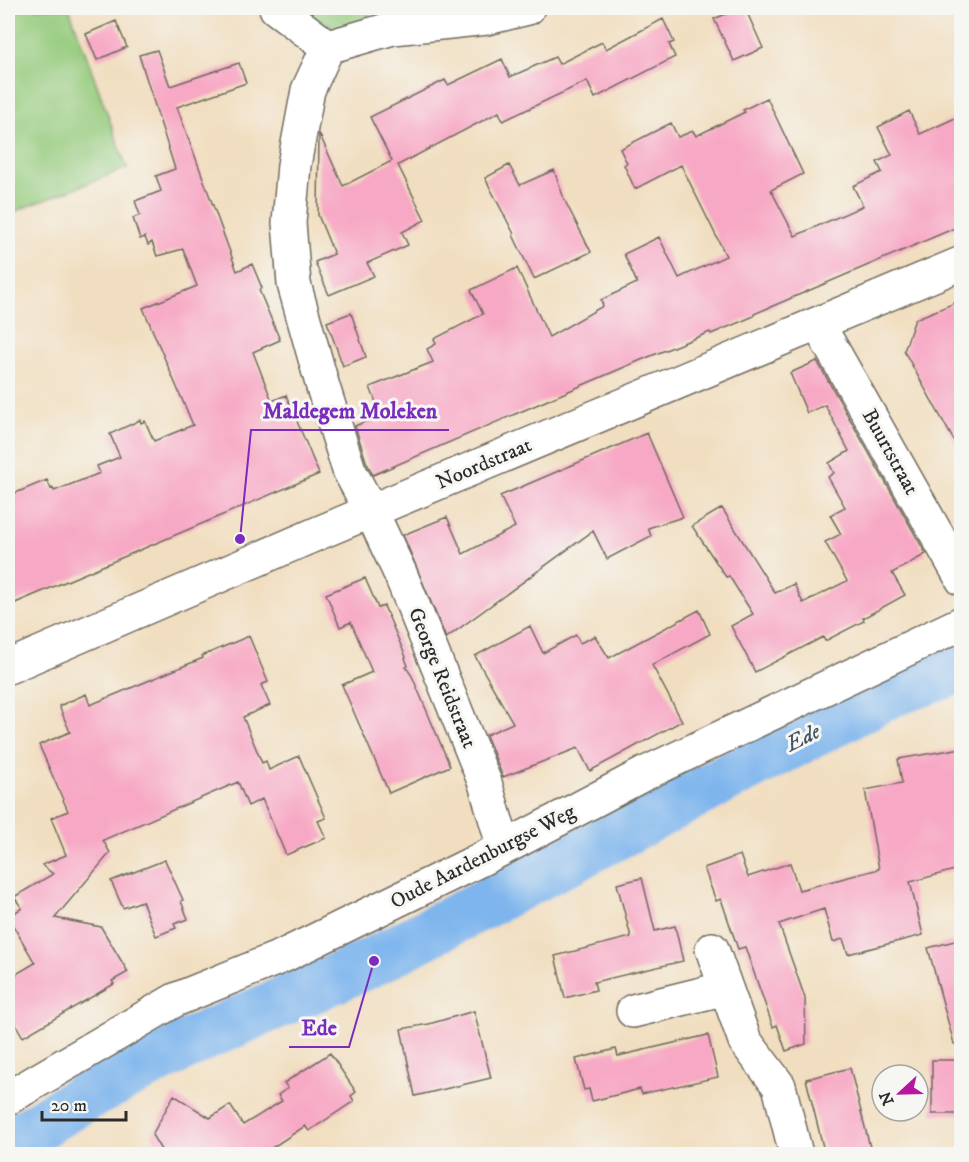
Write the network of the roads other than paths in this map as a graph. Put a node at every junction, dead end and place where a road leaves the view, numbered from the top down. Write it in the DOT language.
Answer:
graph roads {
  1 [pos="276,8"];
  2 [pos="528,8"];
  3 [pos="393,18"];
  4 [pos="328,47"];
  5 [pos="962,263"];
  6 [pos="818,324"];
  7 [pos="371,511"];
  8 [pos="962,579"];
  9 [pos="962,623"];
  10 [pos="8,666"];
  11 [pos="504,848"];
  12 [pos="712,949"];
  13 [pos="726,988"];
  14 [pos="633,1011"];
  15 [pos="8,1098"];
  16 [pos="796,1155"];
  1 -- 4 [label="street"];
  2 -- 3 [label="street"];
  3 -- 4 [label="street"];
  4 -- 7 [label="street, George Reidstraat"];
  5 -- 6 [label="street, Noordstraat"];
  6 -- 7 [label="street, Noordstraat"];
  6 -- 8 [label="street, Buurtstraat"];
  7 -- 10 [label="street, Noordstraat"];
  7 -- 11 [label="street, George Reidstraat"];
  9 -- 11 [label="street, Oude Aardenburgse Weg"];
  11 -- 15 [label="street, Oude Aardenburgse Weg"];
  12 -- 13 [label="street"];
  13 -- 14 [label="street"];
  13 -- 16 [label="street"];
}
